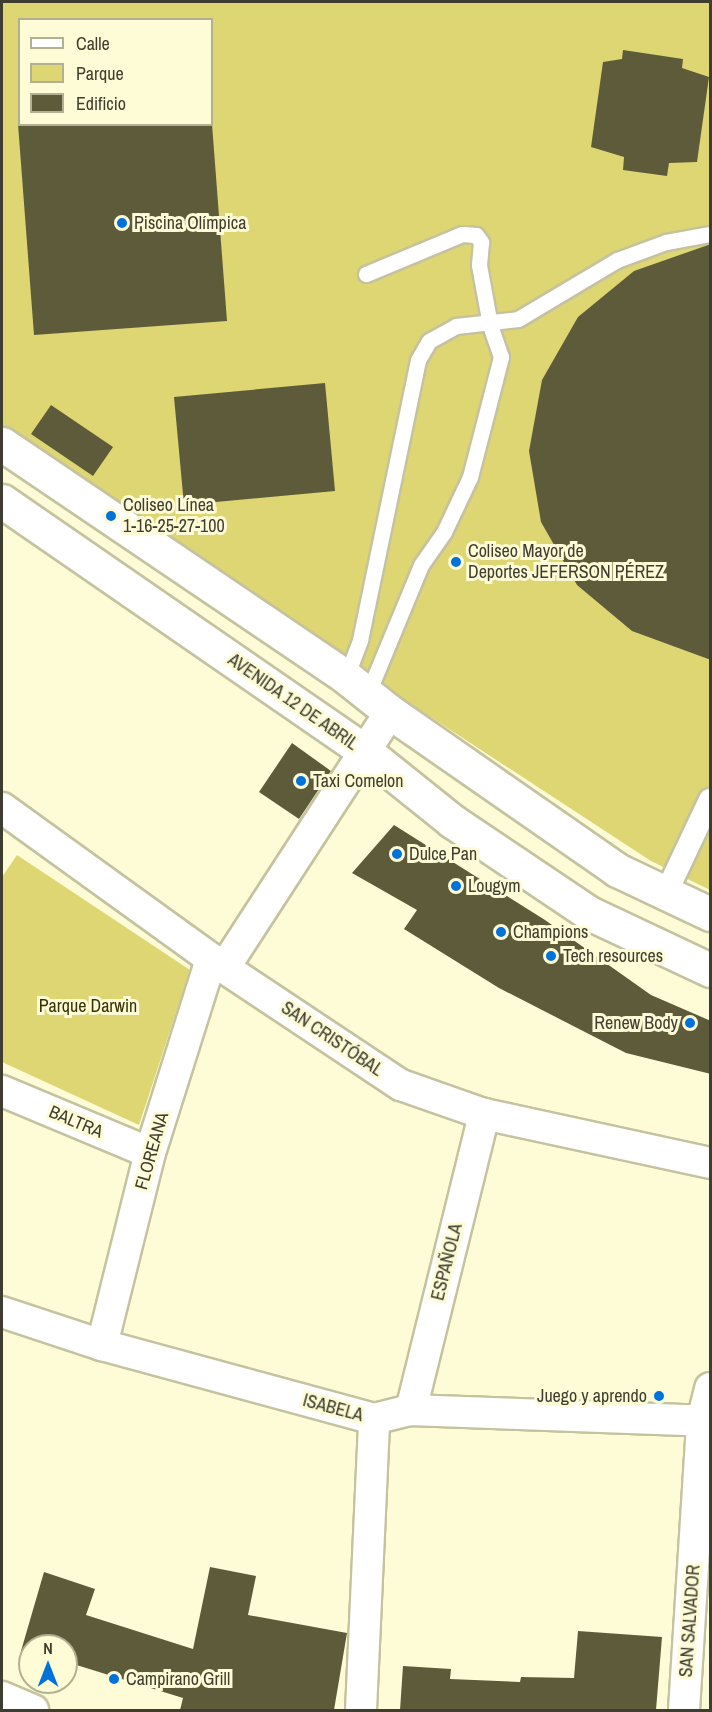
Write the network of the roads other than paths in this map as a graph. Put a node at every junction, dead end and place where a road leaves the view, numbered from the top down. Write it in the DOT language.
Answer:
graph roads {
  1 [pos="711,234"];
  2 [pos="366,274"];
  3 [pos="490,325"];
  4 [pos="2,444"];
  5 [pos="2,501"];
  6 [pos="368,694"];
  7 [pos="366,752"];
  8 [pos="711,801"];
  9 [pos="2,808"];
  10 [pos="666,893"];
  11 [pos="711,914"];
  12 [pos="219,962"];
  13 [pos="711,970"];
  14 [pos="2,1091"];
  15 [pos="484,1114"];
  16 [pos="150,1153"];
  17 [pos="711,1163"];
  18 [pos="2,1312"];
  19 [pos="102,1346"];
  20 [pos="711,1388"];
  21 [pos="411,1410"];
  22 [pos="374,1419"];
  23 [pos="706,1421"];
  24 [pos="2,1697"];
  25 [pos="33,1710"];
  26 [pos="361,1710"];
  27 [pos="684,1710"];
  1 -- 3 [label="lane"];
  2 -- 3 [label="lane"];
  3 -- 6 [label="lane"];
  3 -- 6 [label="lane"];
  4 -- 6 [label="main road"];
  5 -- 7 [label="main road, AVENIDA 12 DE ABRIL"];
  6 -- 7 [label="street, FLOREANA"];
  6 -- 10 [label="main road"];
  7 -- 12 [label="street, FLOREANA"];
  7 -- 13 [label="main road, AVENIDA 12 DE ABRIL"];
  8 -- 10 [label="street"];
  9 -- 12 [label="street, SAN CRISTÓBAL"];
  10 -- 11 [label="main road"];
  12 -- 15 [label="street, SAN CRISTÓBAL"];
  12 -- 16 [label="street, FLOREANA"];
  14 -- 16 [label="street, BALTRA"];
  15 -- 17 [label="street, SAN CRISTÓBAL"];
  15 -- 21 [label="street, ESPAÑOLA"];
  16 -- 19 [label="street, FLOREANA"];
  18 -- 19 [label="street, ISABELA"];
  19 -- 22 [label="street, ISABELA"];
  20 -- 23 [label="street, SAN SALVADOR"];
  21 -- 22 [label="street, ISABELA"];
  21 -- 23 [label="street, ISABELA"];
  22 -- 26 [label="street"];
  23 -- 27 [label="street, SAN SALVADOR"];
  24 -- 25 [label="street"];
}
